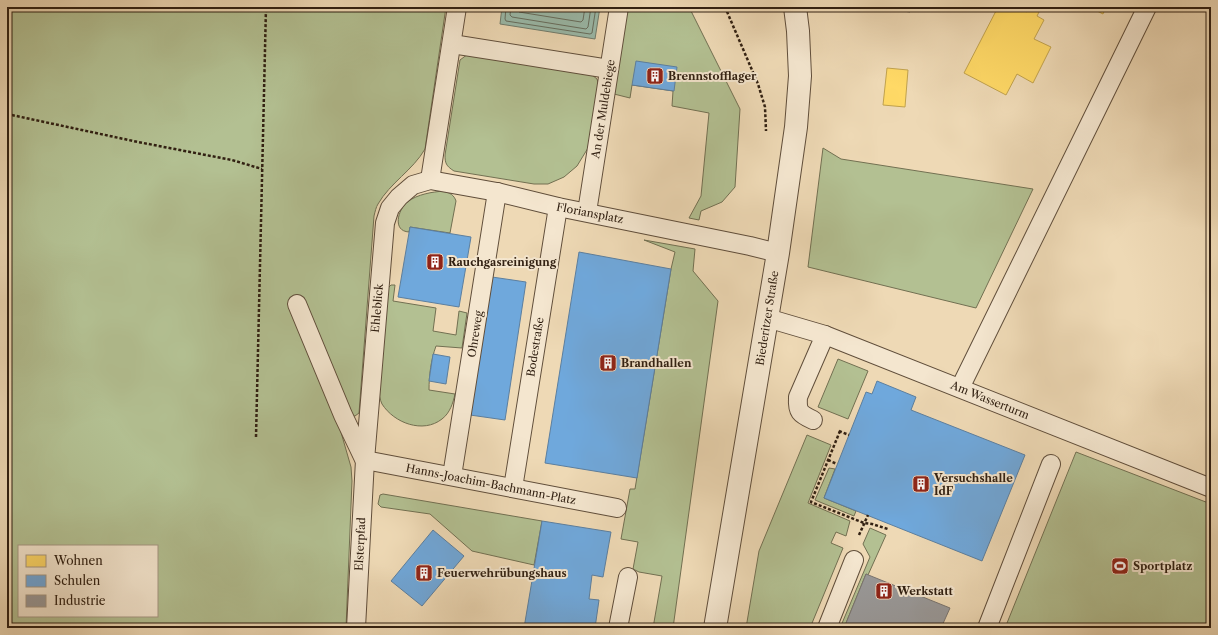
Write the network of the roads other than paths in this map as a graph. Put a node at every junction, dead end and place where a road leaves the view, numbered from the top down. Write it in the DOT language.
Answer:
graph roads {
  1 [pos="457,7"];
  2 [pos="619,7"];
  3 [pos="795,7"];
  4 [pos="1147,7"];
  5 [pos="452,44"];
  6 [pos="609,69"];
  7 [pos="430,180"];
  8 [pos="498,192"];
  9 [pos="558,207"];
  10 [pos="587,212"];
  11 [pos="778,253"];
  12 [pos="297,304"];
  13 [pos="767,318"];
  14 [pos="824,335"];
  15 [pos="960,388"];
  16 [pos="813,420"];
  17 [pos="364,460"];
  18 [pos="1051,464"];
  19 [pos="452,476"];
  20 [pos="513,488"];
  21 [pos="1211,488"];
  22 [pos="617,508"];
  23 [pos="854,560"];
  24 [pos="628,577"];
  25 [pos="356,628"];
  26 [pos="618,628"];
  27 [pos="715,628"];
  28 [pos="827,628"];
  29 [pos="987,628"];
  1 -- 5 [label="lane"];
  2 -- 6 [label="lane, An der Muldebiege"];
  3 -- 11 [label="street, Biederitzer Straße"];
  4 -- 15 [label="lane"];
  5 -- 6 [label="lane"];
  5 -- 7 [label="lane"];
  6 -- 10 [label="lane, An der Muldebiege"];
  7 -- 8 [label="lane, Floriansplatz"];
  7 -- 17 [label="lane, Ehleblick"];
  8 -- 9 [label="lane, Floriansplatz"];
  8 -- 19 [label="lane, Ohreweg"];
  9 -- 10 [label="lane, Floriansplatz"];
  9 -- 20 [label="lane, Bodestraße"];
  10 -- 11 [label="lane, Floriansplatz"];
  11 -- 13 [label="street, Biederitzer Straße"];
  12 -- 17 [label="lane"];
  13 -- 14 [label="lane, Am Wasserturm"];
  13 -- 27 [label="street, Biederitzer Straße"];
  14 -- 15 [label="lane, Am Wasserturm"];
  14 -- 16 [label="lane"];
  15 -- 21 [label="lane, Am Wasserturm"];
  17 -- 19 [label="lane, Hanns-Joachim-Bachmann-Platz"];
  17 -- 25 [label="lane, Elsterpfad"];
  18 -- 29 [label="lane"];
  19 -- 20 [label="lane, Hanns-Joachim-Bachmann-Platz"];
  20 -- 22 [label="lane, Hanns-Joachim-Bachmann-Platz"];
  23 -- 28 [label="lane"];
  24 -- 26 [label="lane"];
}
